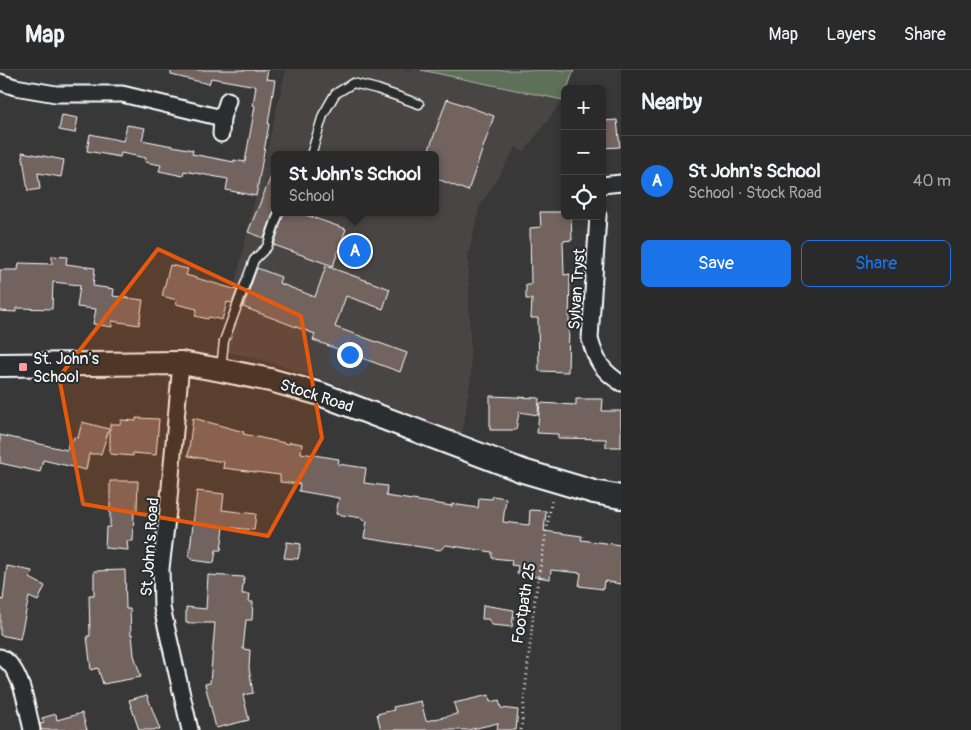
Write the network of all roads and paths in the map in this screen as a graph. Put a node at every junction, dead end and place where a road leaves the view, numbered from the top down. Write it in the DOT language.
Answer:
graph roads {
  1 [pos="0,82"];
  2 [pos="228,100"];
  3 [pos="418,104"];
  4 [pos="222,118"];
  5 [pos="221,134"];
  6 [pos="312,151"];
  7 [pos="621,183"];
  8 [pos="606,185"];
  9 [pos="278,216"];
  10 [pos="598,220"];
  11 [pos="181,363"];
  12 [pos="0,365"];
  13 [pos="220,370"];
  14 [pos="621,383"];
  15 [pos="554,480"];
  16 [pos="621,497"];
  17 [pos="0,657"];
  18 [pos="32,730"];
  19 [pos="190,730"];
  20 [pos="521,730"];
  1 -- 4 [label="street"];
  2 -- 4 [label="street"];
  3 -- 6 [label="lane"];
  4 -- 5 [label="street"];
  7 -- 8 [label="street"];
  9 -- 13 [label="lane"];
  10 -- 14 [label="street, Sylvan Tryst"];
  11 -- 12 [label="main road, Stock Road"];
  11 -- 13 [label="main road, Stock Road"];
  11 -- 19 [label="street, St John's Road"];
  13 -- 15 [label="main road, Stock Road"];
  15 -- 16 [label="main road, Stock Road"];
  15 -- 20 [label="path, Footpath 25"];
  17 -- 18 [label="street"];
}
